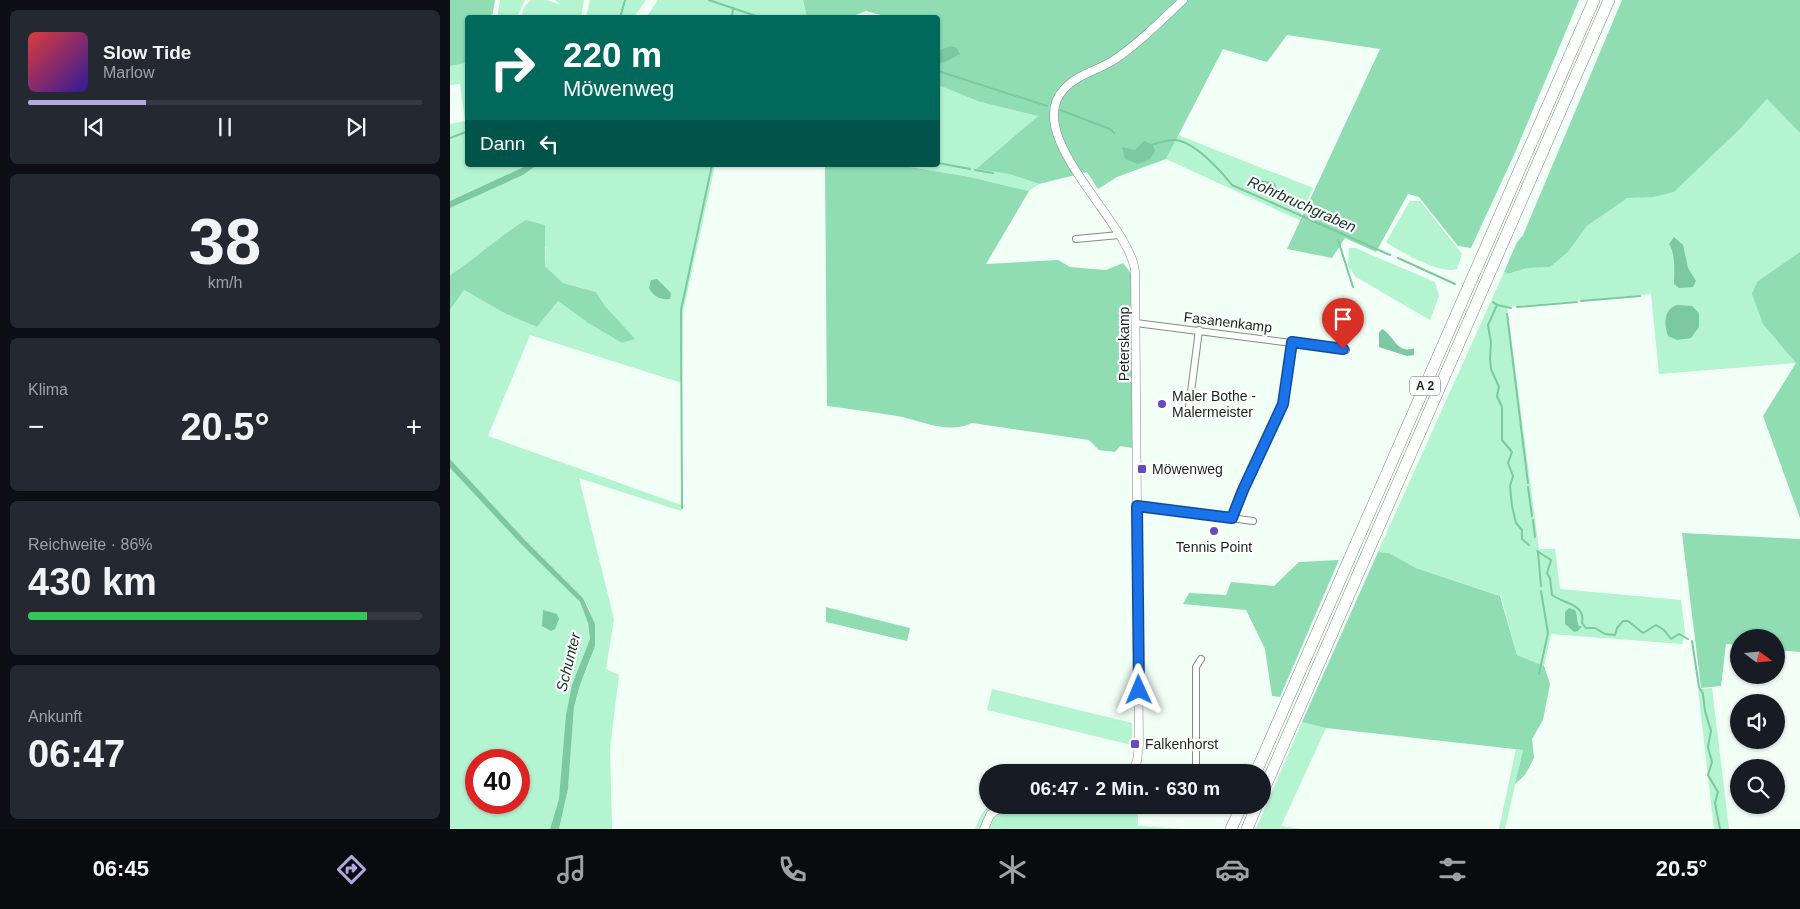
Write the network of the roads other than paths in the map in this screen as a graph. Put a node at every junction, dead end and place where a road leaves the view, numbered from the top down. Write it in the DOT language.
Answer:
graph roads {
  1 [pos="1183,0"];
  2 [pos="1594,0"];
  3 [pos="1609,0"];
  4 [pos="1119,235"];
  5 [pos="1076,239"];
  6 [pos="1136,323"];
  7 [pos="1199,330"];
  8 [pos="1292,342"];
  9 [pos="1346,350"];
  10 [pos="1188,415"];
  11 [pos="1137,506"];
  12 [pos="1232,518"];
  13 [pos="1253,521"];
  14 [pos="1201,658"];
  15 [pos="1136,764"];
  16 [pos="1196,764"];
  17 [pos="1260,764"];
  18 [pos="1271,773"];
  19 [pos="991,814"];
  20 [pos="1238,814"];
  21 [pos="1254,814"];
  22 [pos="984,829"];
  23 [pos="1231,829"];
  24 [pos="1247,829"];
  1 -- 4 [label="street, Peterskamp"];
  2 -- 17 [label="highway, A 2"];
  3 -- 18 [label="highway, A 2"];
  4 -- 5 [label="street"];
  4 -- 6 [label="street, Peterskamp"];
  6 -- 7 [label="street, Fasanenkamp"];
  6 -- 11 [label="street, Peterskamp"];
  7 -- 8 [label="street, Fasanenkamp"];
  7 -- 10 [label="street"];
  8 -- 9 [label="street, Fasanenkamp"];
  8 -- 12 [label="street"];
  11 -- 12 [label="street"];
  11 -- 15 [label="street, Peterskamp"];
  12 -- 13 [label="street"];
  14 -- 16 [label="street"];
  19 -- 22 [label="street"];
  20 -- 23 [label="highway"];
  21 -- 24 [label="highway"];
}
